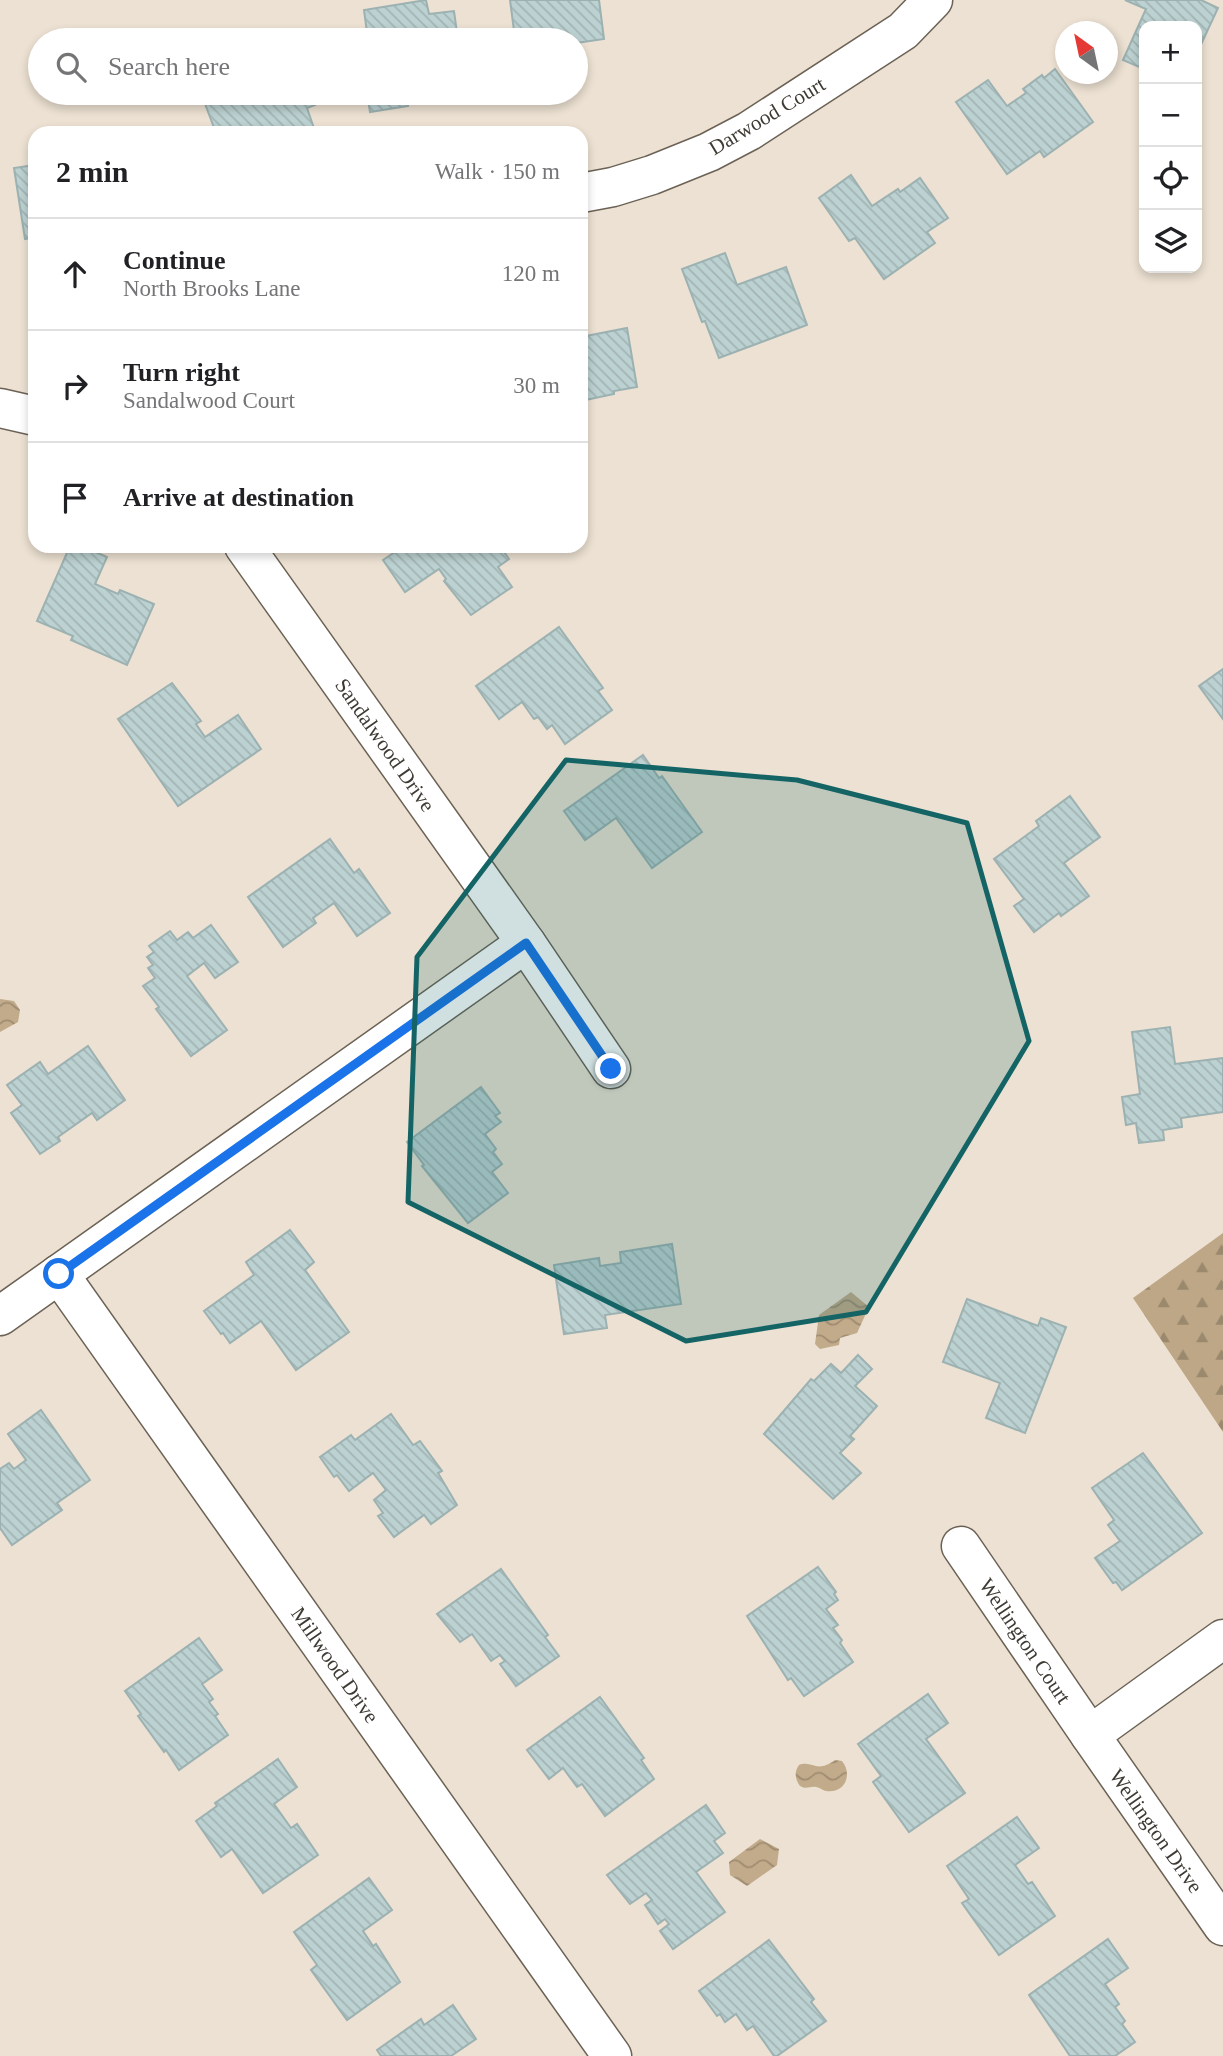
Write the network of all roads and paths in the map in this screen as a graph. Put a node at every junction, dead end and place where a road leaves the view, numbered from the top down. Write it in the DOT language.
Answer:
graph roads {
  1 [pos="933,0"];
  2 [pos="588,193"];
  3 [pos="0,408"];
  4 [pos="28,414"];
  5 [pos="249,553"];
  6 [pos="526,943"];
  7 [pos="611,1069"];
  8 [pos="59,1274"];
  9 [pos="0,1316"];
  10 [pos="961,1546"];
  11 [pos="1223,1639"];
  12 [pos="1090,1735"];
  13 [pos="1223,1926"];
  14 [pos="612,2056"];
  1 -- 2 [label="street, Darwood Court"];
  3 -- 4 [label="street"];
  5 -- 6 [label="street, Sandalwood Drive"];
  6 -- 7 [label="street, Sandalwood Drive"];
  6 -- 8 [label="street"];
  8 -- 9 [label="street"];
  8 -- 14 [label="street, Millwood Drive"];
  10 -- 12 [label="street, Wellington Court"];
  11 -- 12 [label="street"];
  12 -- 13 [label="street, Wellington Drive"];
}
